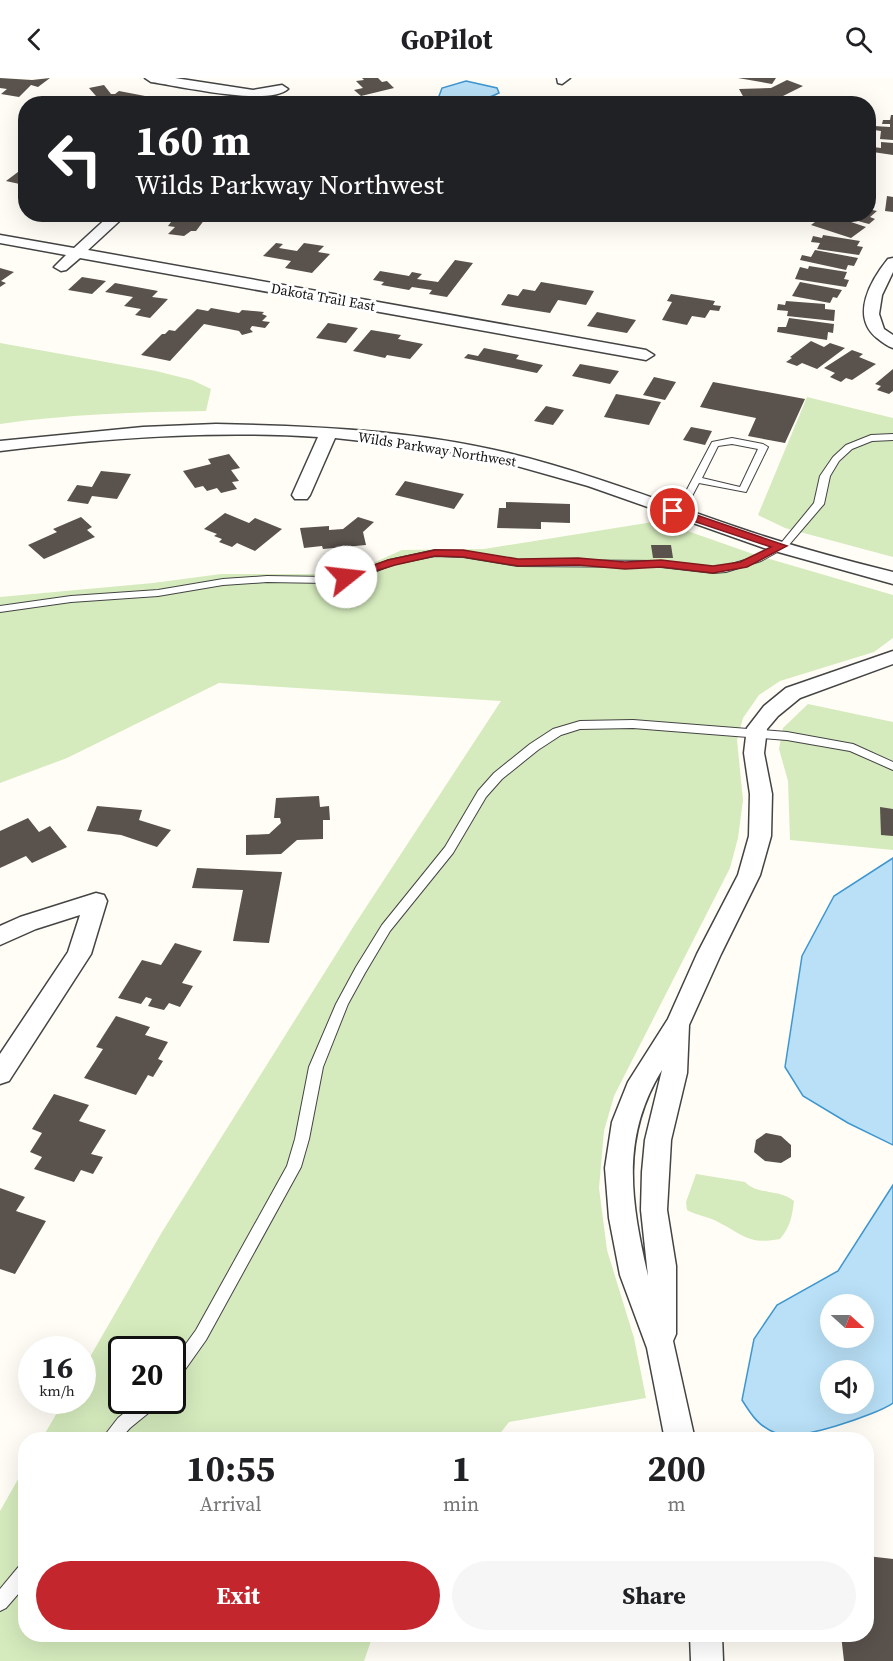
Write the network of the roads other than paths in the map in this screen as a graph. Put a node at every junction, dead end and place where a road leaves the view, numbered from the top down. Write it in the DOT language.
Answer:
graph roads {
  1 [pos="151,78"];
  2 [pos="282,89"];
  3 [pos="253,94"];
  4 [pos="111,222"];
  5 [pos="0,239"];
  6 [pos="77,253"];
  7 [pos="893,262"];
  8 [pos="61,267"];
  9 [pos="893,343"];
  10 [pos="646,355"];
  11 [pos="328,434"];
  12 [pos="893,437"];
  13 [pos="0,446"];
  14 [pos="697,480"];
  15 [pos="301,495"];
  16 [pos="673,511"];
  17 [pos="781,546"];
  18 [pos="893,578"];
  19 [pos="0,609"];
  20 [pos="893,657"];
  21 [pos="757,734"];
  22 [pos="893,766"];
  23 [pos="0,936"];
  24 [pos="678,1023"];
  25 [pos="4,1062"];
  26 [pos="661,1348"];
  27 [pos="186,1356"];
  28 [pos="135,1414"];
  29 [pos="116,1432"];
  30 [pos="678,1432"];
  31 [pos="18,1581"];
  32 [pos="0,1602"];
  33 [pos="706,1642"];
  34 [pos="706,1661"];
  1 -- 3 [label="street"];
  2 -- 3 [label="street"];
  4 -- 6 [label="street"];
  5 -- 6 [label="street, Dakota Trail East"];
  6 -- 8 [label="street"];
  6 -- 10 [label="street, Dakota Trail East"];
  7 -- 9 [label="street"];
  11 -- 13 [label="street, Wilds Parkway Northwest"];
  11 -- 15 [label="street"];
  11 -- 16 [label="street, Wilds Parkway Northwest"];
  12 -- 17 [label="lane"];
  14 -- 14 [label="lane"];
  14 -- 16 [label="lane"];
  16 -- 17 [label="street, Wilds Parkway Northwest"];
  17 -- 18 [label="street, Wilds Parkway Northwest"];
  17 -- 19 [label="lane"];
  20 -- 21 [label="street"];
  21 -- 22 [label="lane"];
  21 -- 24 [label="street"];
  21 -- 27 [label="lane"];
  23 -- 25 [label="street"];
  24 -- 26 [label="street"];
  24 -- 26 [label="street"];
  26 -- 30 [label="street"];
  28 -- 29 [label="lane"];
  31 -- 32 [label="lane"];
  33 -- 34 [label="street"];
}
